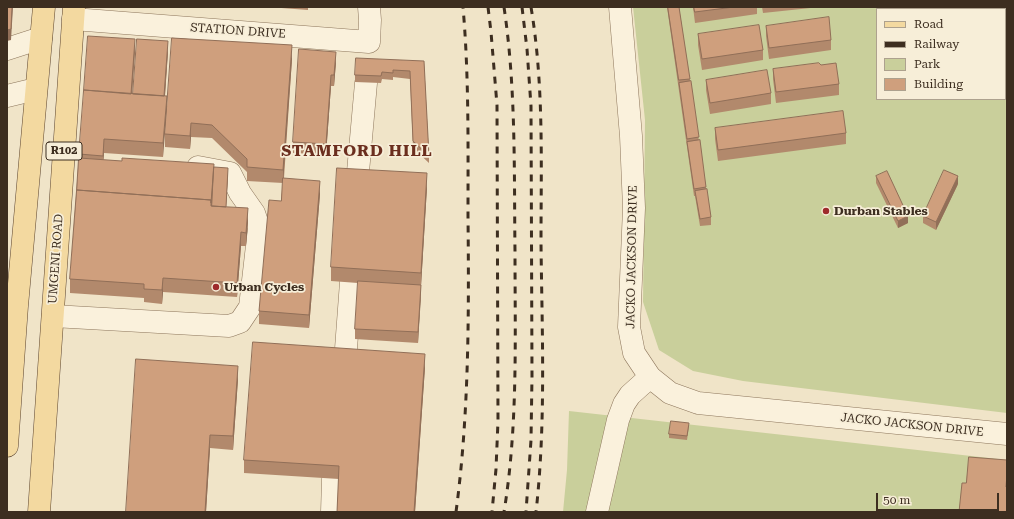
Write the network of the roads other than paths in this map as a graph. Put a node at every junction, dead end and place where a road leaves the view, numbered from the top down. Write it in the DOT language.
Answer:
graph roads {
  1 [pos="44,7"];
  2 [pos="369,7"];
  3 [pos="620,7"];
  4 [pos="73,13"];
  5 [pos="41,38"];
  6 [pos="7,49"];
  7 [pos="366,83"];
  8 [pos="36,89"];
  9 [pos="7,96"];
  10 [pos="63,159"];
  11 [pos="86,160"];
  12 [pos="179,165"];
  13 [pos="357,183"];
  14 [pos="351,282"];
  15 [pos="12,306"];
  16 [pos="53,316"];
  17 [pos="345,362"];
  18 [pos="650,377"];
  19 [pos="9,397"];
  20 [pos="1007,434"];
  21 [pos="7,446"];
  22 [pos="333,479"];
  23 [pos="39,512"];
  24 [pos="332,512"];
  25 [pos="597,512"];
  1 -- 5 [label="main road, R102"];
  2 -- 4 [label="street, STATION DRIVE"];
  3 -- 18 [label="street, JACKO JACKSON DRIVE"];
  4 -- 10 [label="main road, UMGENI ROAD / R102"];
  5 -- 6 [label="street"];
  5 -- 8 [label="main road, R102"];
  7 -- 13 [label="street"];
  8 -- 9 [label="street"];
  8 -- 15 [label="main road, R102"];
  10 -- 11 [label="street"];
  10 -- 16 [label="main road, UMGENI ROAD / R102"];
  12 -- 16 [label="street"];
  14 -- 17 [label="street"];
  15 -- 19 [label="main road, R102"];
  16 -- 23 [label="main road, UMGENI ROAD / R102"];
  18 -- 20 [label="street, JACKO JACKSON DRIVE"];
  18 -- 25 [label="street"];
  19 -- 21 [label="main road, R102"];
  22 -- 24 [label="street"];
}
